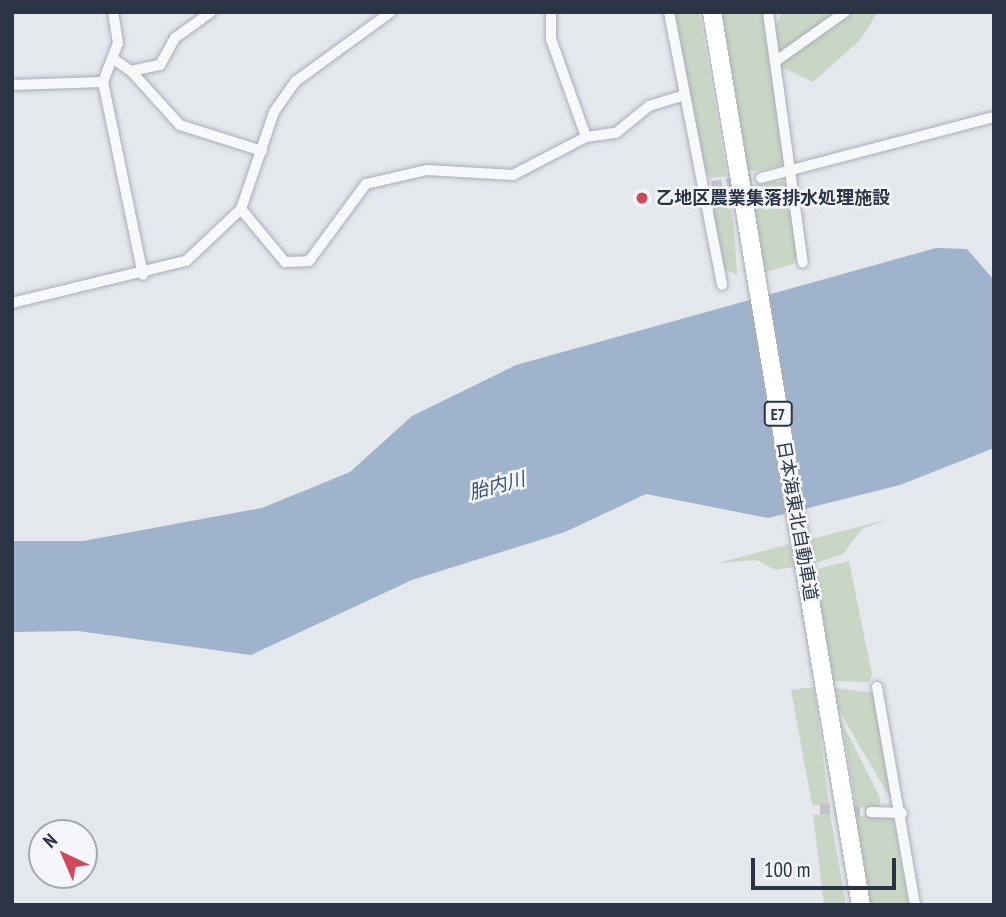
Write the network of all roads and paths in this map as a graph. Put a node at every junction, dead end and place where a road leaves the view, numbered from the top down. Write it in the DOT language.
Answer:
graph roads {
  1 [pos="113,12"];
  2 [pos="211,12"];
  3 [pos="391,12"];
  4 [pos="551,12"];
  5 [pos="669,12"];
  6 [pos="712,12"];
  7 [pos="768,12"];
  8 [pos="845,12"];
  9 [pos="115,60"];
  10 [pos="776,61"];
  11 [pos="131,71"];
  12 [pos="103,82"];
  13 [pos="12,85"];
  14 [pos="681,96"];
  15 [pos="994,117"];
  16 [pos="586,137"];
  17 [pos="262,151"];
  18 [pos="793,171"];
  19 [pos="761,178"];
  20 [pos="241,209"];
  21 [pos="803,263"];
  22 [pos="143,275"];
  23 [pos="722,285"];
  24 [pos="12,303"];
  25 [pos="877,687"];
  26 [pos="871,812"];
  27 [pos="902,813"];
  28 [pos="860,899"];
  29 [pos="915,905"];
  1 -- 9 [label="street"];
  2 -- 11 [label="street"];
  3 -- 17 [label="street"];
  4 -- 16 [label="street"];
  5 -- 14 [label="street"];
  6 -- 28 [label="highway, 日本海東北自動車道 / E7"];
  7 -- 10 [label="street"];
  8 -- 10 [label="street"];
  9 -- 11 [label="street"];
  9 -- 12 [label="street"];
  10 -- 18 [label="street"];
  11 -- 17 [label="street"];
  12 -- 13 [label="street"];
  12 -- 22 [label="street"];
  14 -- 16 [label="street"];
  14 -- 23 [label="street"];
  15 -- 18 [label="street"];
  16 -- 20 [label="street"];
  17 -- 20 [label="street"];
  18 -- 19 [label="street"];
  18 -- 21 [label="street"];
  20 -- 22 [label="street"];
  22 -- 24 [label="street"];
  25 -- 27 [label="street"];
  26 -- 27 [label="street"];
  27 -- 29 [label="street"];
}
